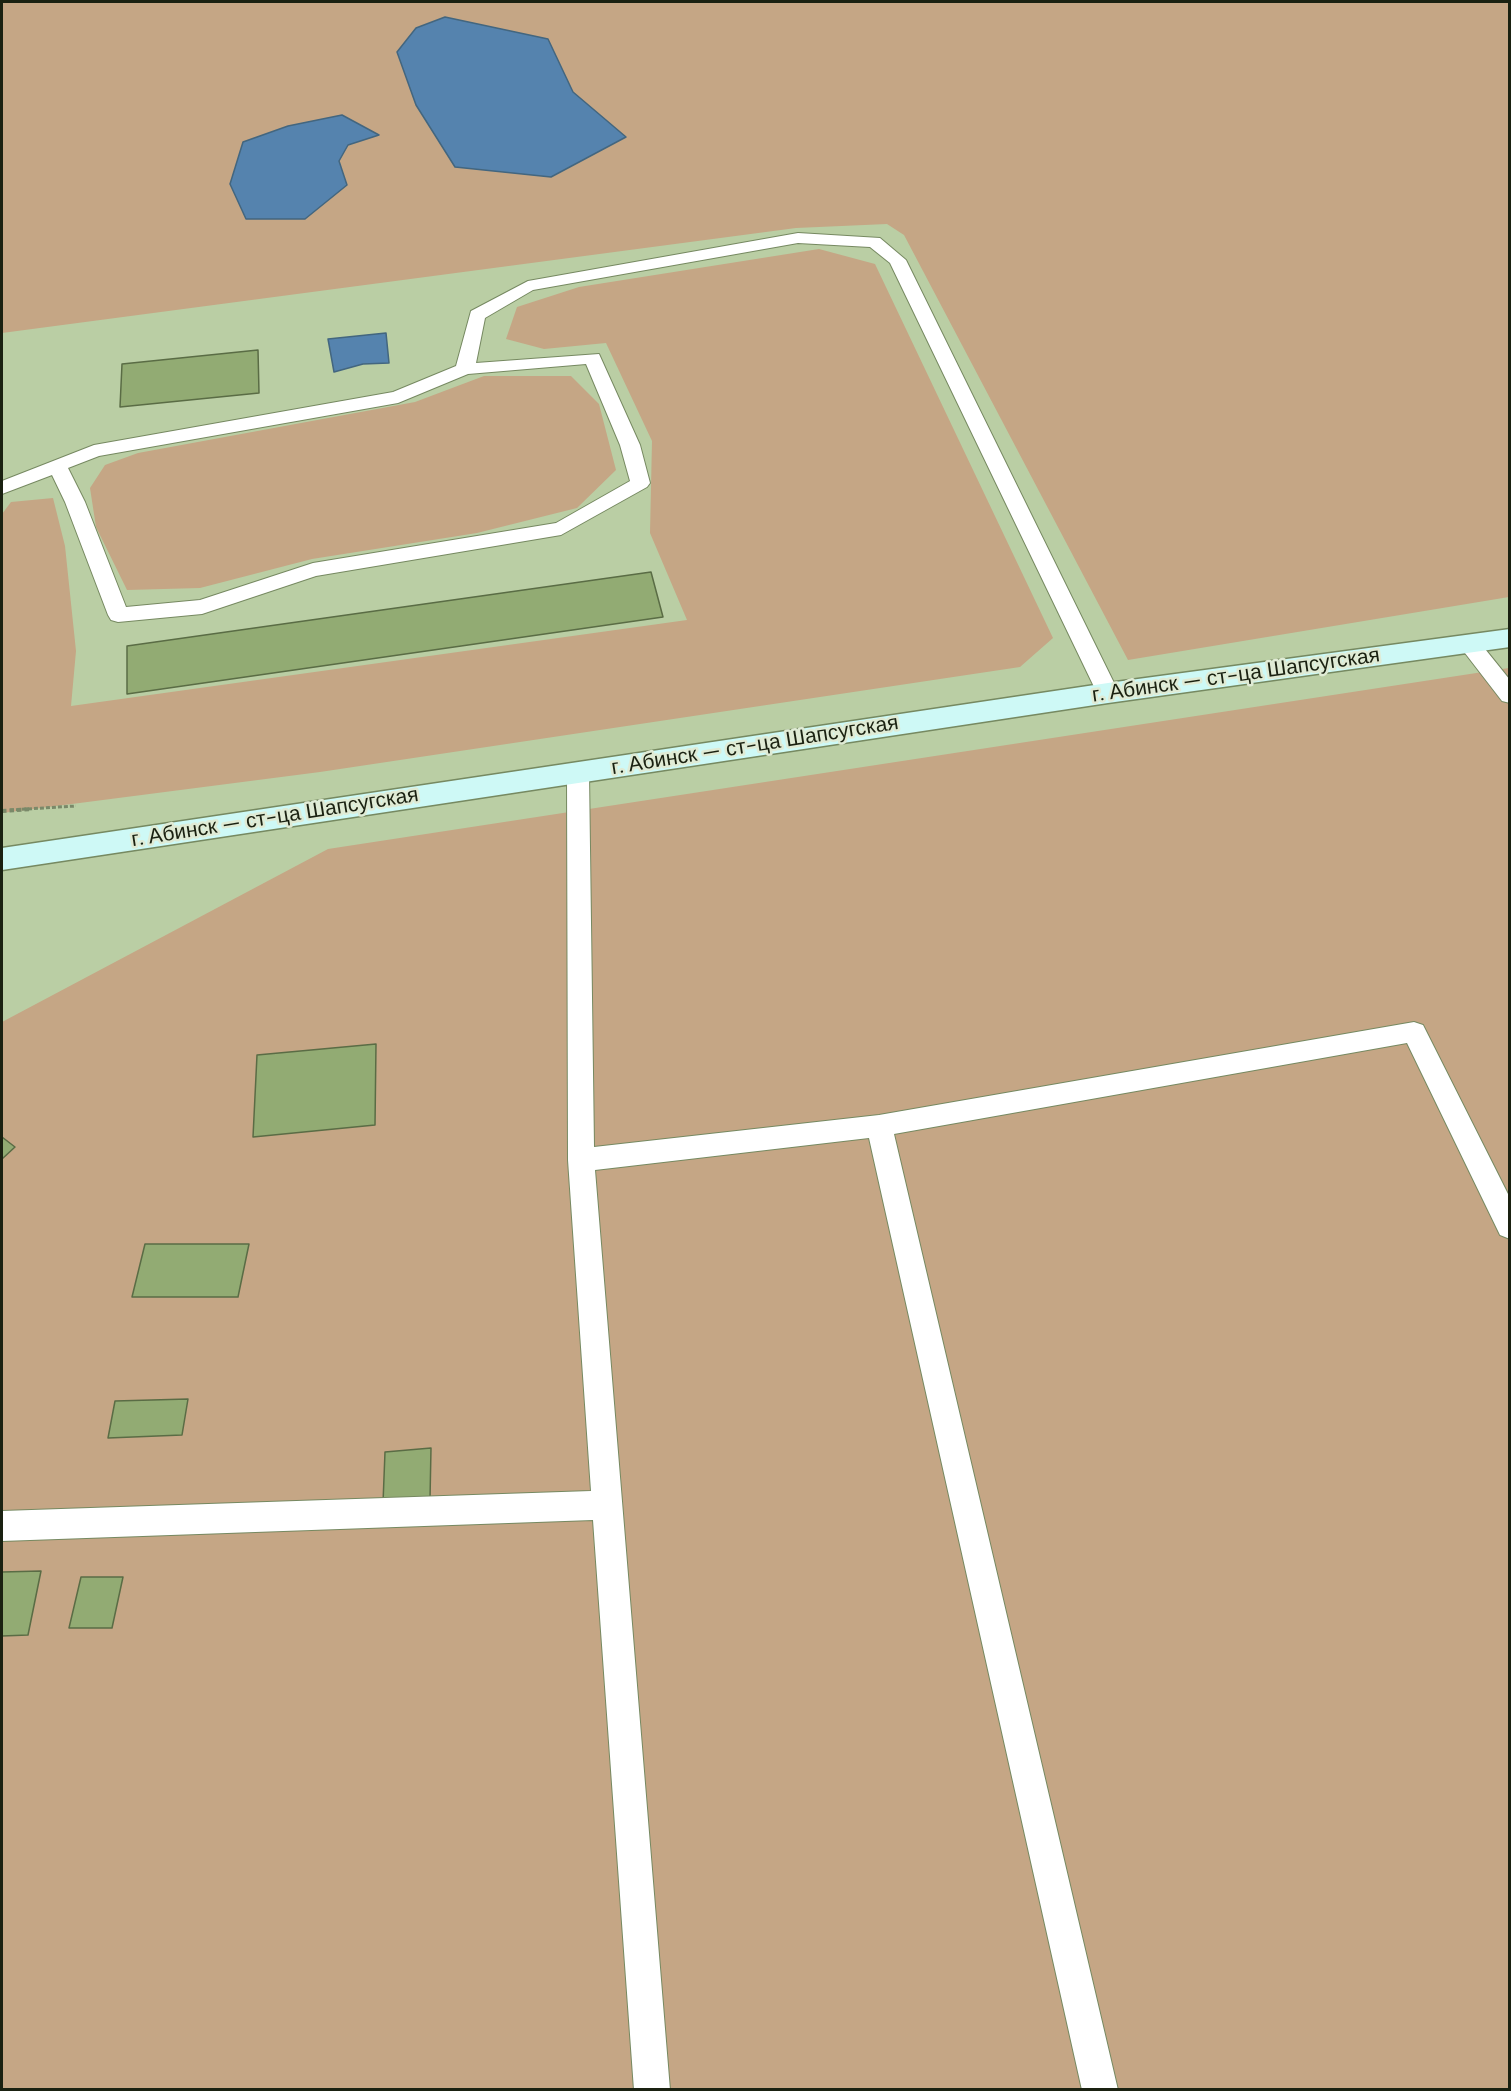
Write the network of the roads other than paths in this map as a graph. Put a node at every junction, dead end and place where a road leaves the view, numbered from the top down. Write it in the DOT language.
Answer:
graph roads {
  1 [pos="465,369"];
  2 [pos="57,465"];
  3 [pos="2,488"];
  4 [pos="1509,638"];
  5 [pos="1469,644"];
  6 [pos="1108,693"];
  7 [pos="1509,696"];
  8 [pos="578,773"];
  9 [pos="2,859"];
  10 [pos="879,1126"];
  11 [pos="581,1160"];
  12 [pos="1509,1227"];
  13 [pos="606,1505"];
  14 [pos="2,1526"];
  15 [pos="652,2090"];
  16 [pos="1100,2090"];
  1 -- 2 [label="lane"];
  1 -- 2 [label="lane"];
  1 -- 6 [label="lane"];
  2 -- 3 [label="lane"];
  4 -- 5 [label="main road, г. Абинск — ст-ца Шапсугская"];
  5 -- 6 [label="main road, г. Абинск — ст-ца Шапсугская"];
  5 -- 7 [label="lane"];
  6 -- 8 [label="main road, г. Абинск — ст-ца Шапсугская"];
  8 -- 9 [label="main road, г. Абинск — ст-ца Шапсугская"];
  8 -- 11 [label="lane"];
  10 -- 11 [label="lane"];
  10 -- 12 [label="lane"];
  10 -- 16 [label="lane"];
  11 -- 13 [label="lane"];
  13 -- 14 [label="lane"];
  13 -- 15 [label="lane"];
}
